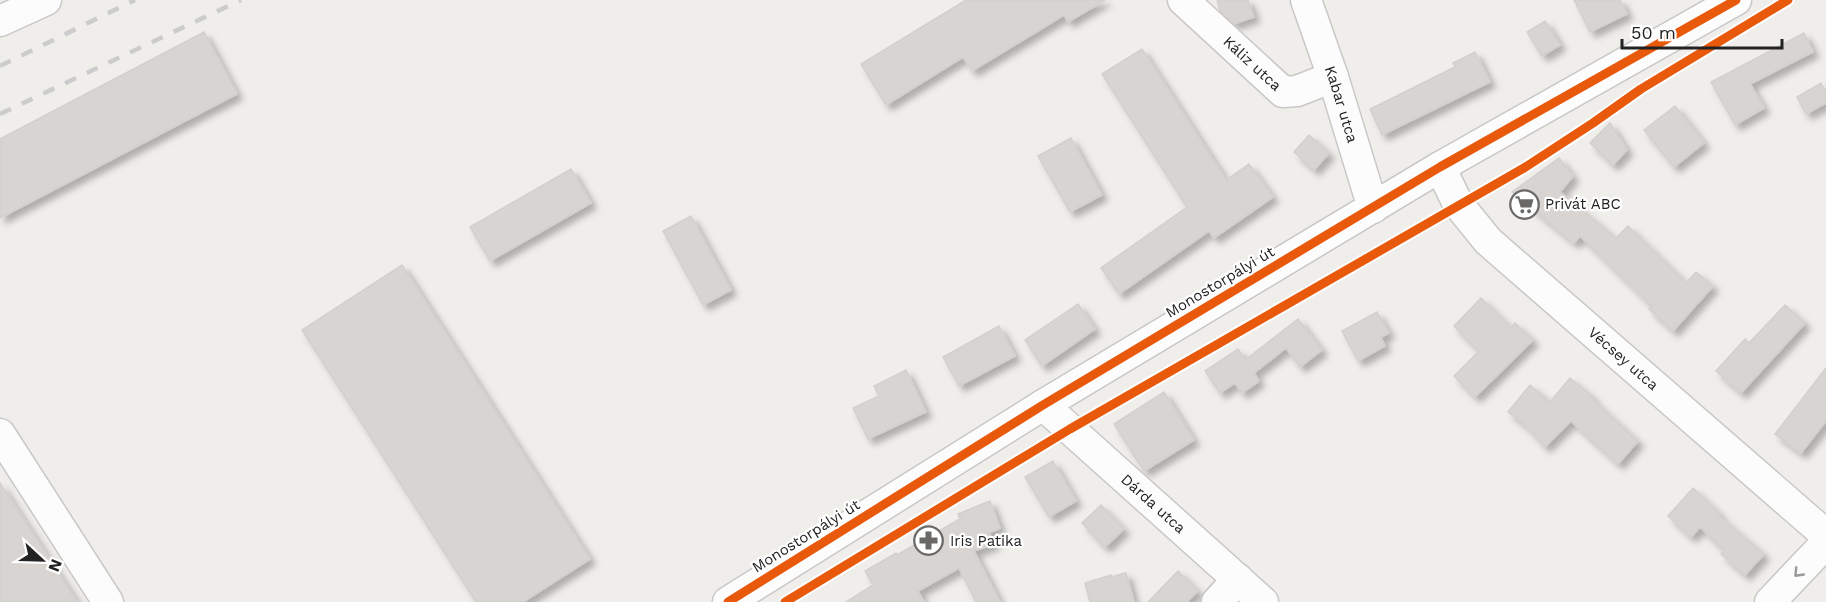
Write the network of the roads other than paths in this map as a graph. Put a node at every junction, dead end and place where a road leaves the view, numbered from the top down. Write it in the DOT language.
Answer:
graph roads {
  1 [pos="46,0"];
  2 [pos="1183,0"];
  3 [pos="1306,0"];
  4 [pos="1736,0"];
  5 [pos="0,21"];
  6 [pos="1332,77"];
  7 [pos="1440,167"];
  8 [pos="1373,208"];
  9 [pos="1044,405"];
  10 [pos="0,434"];
  11 [pos="1826,535"];
  12 [pos="1826,543"];
  13 [pos="1238,579"];
  14 [pos="108,602"];
  15 [pos="728,602"];
  16 [pos="1217,602"];
  17 [pos="1263,602"];
  18 [pos="1770,602"];
  1 -- 5 [label="street"];
  2 -- 6 [label="street, Káliz utca"];
  3 -- 6 [label="street, Kabar utca"];
  4 -- 7 [label="street, Monostorpályi út"];
  6 -- 8 [label="street, Kabar utca"];
  7 -- 8 [label="street, Monostorpályi út"];
  7 -- 11 [label="street, Vécsey utca"];
  8 -- 9 [label="street, Monostorpályi út"];
  9 -- 13 [label="street, Dárda utca"];
  9 -- 15 [label="street, Monostorpályi út"];
  10 -- 14 [label="street"];
  12 -- 18 [label="street, one-way"];
  13 -- 16 [label="street"];
  13 -- 17 [label="street, Dárda utca"];
}
